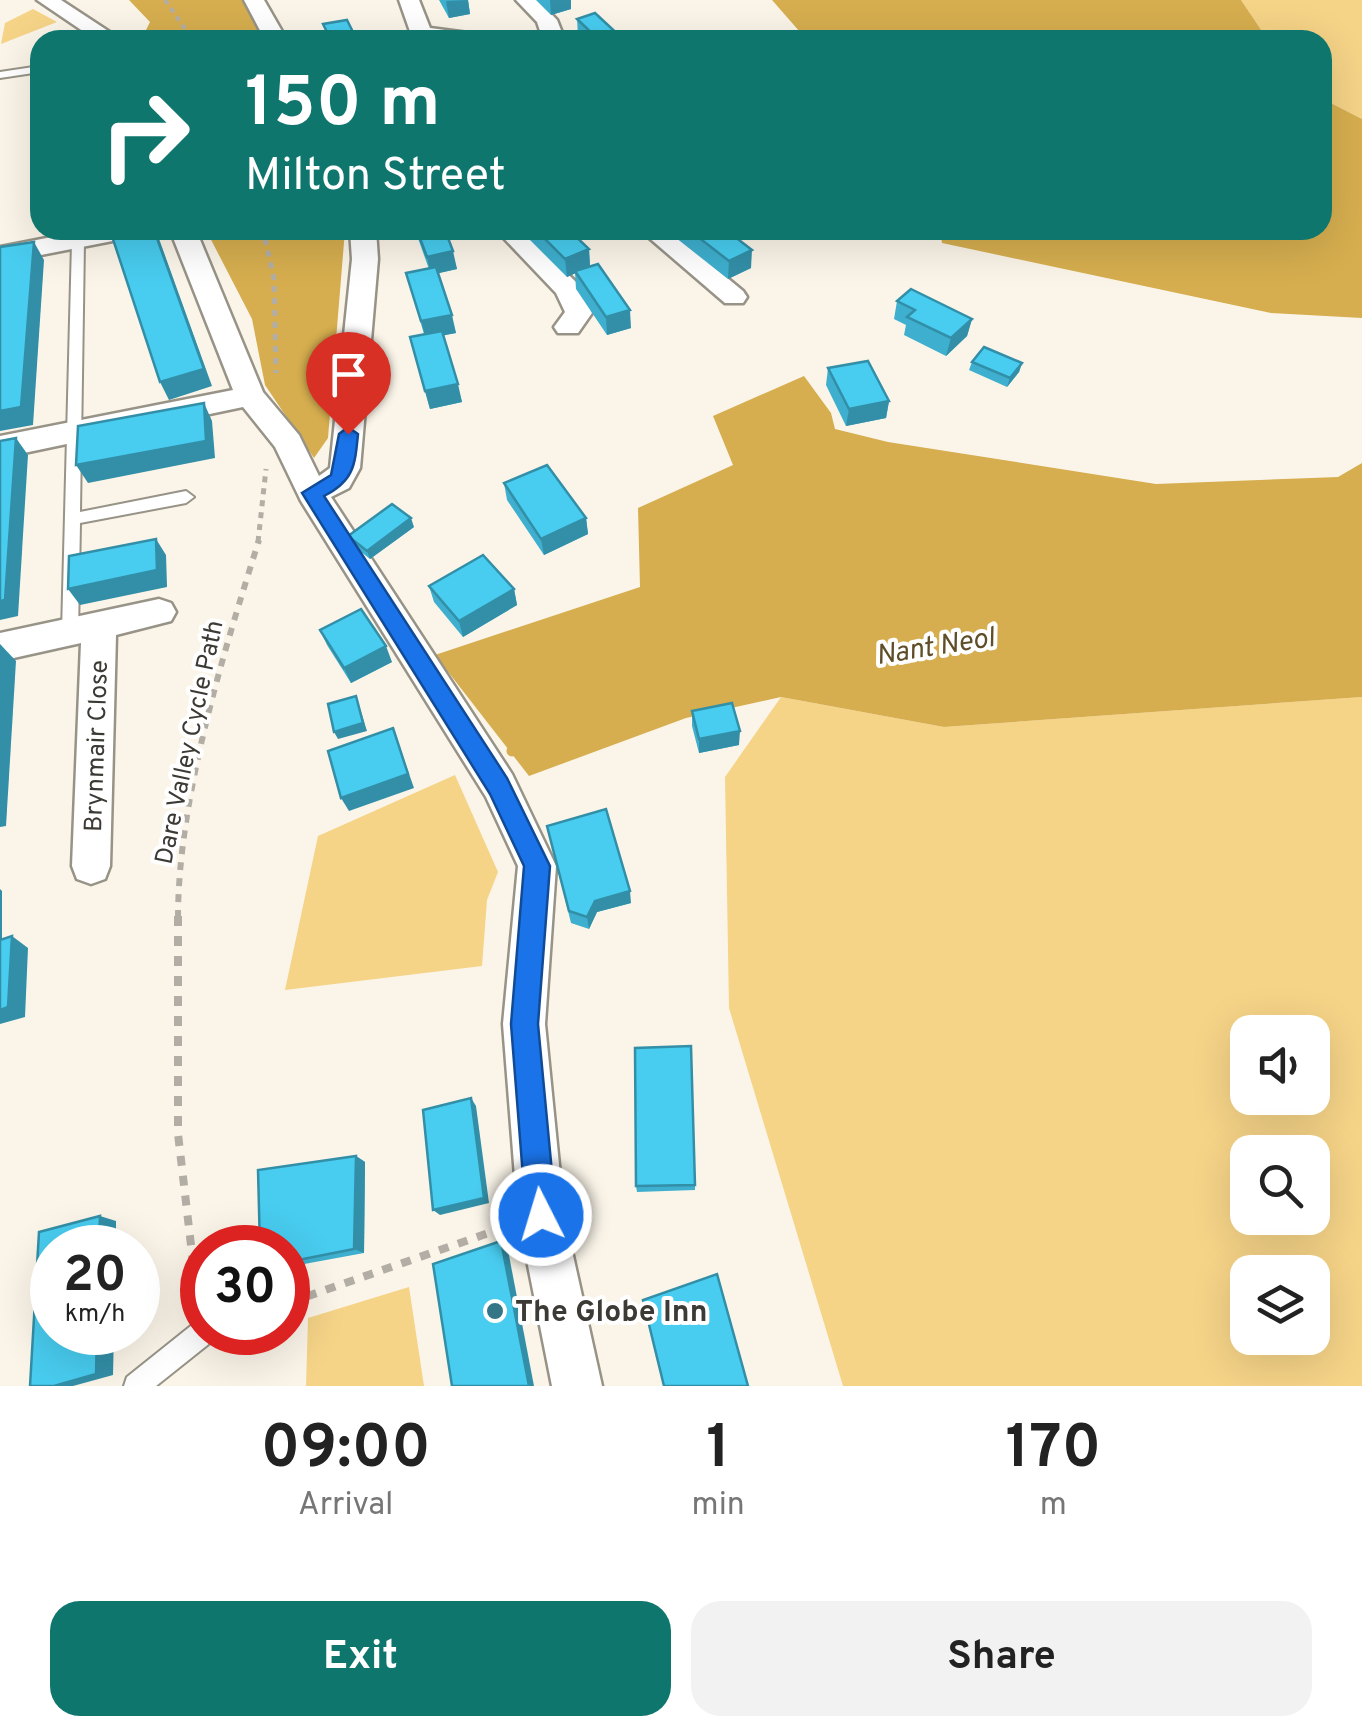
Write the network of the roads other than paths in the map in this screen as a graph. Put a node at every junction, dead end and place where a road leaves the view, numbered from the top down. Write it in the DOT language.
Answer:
graph roads {
  1 [pos="47,0"];
  2 [pos="254,0"];
  3 [pos="409,0"];
  4 [pos="526,0"];
  5 [pos="95,30"];
  6 [pos="270,30"];
  7 [pos="421,30"];
  8 [pos="550,30"];
  9 [pos="30,70"];
  10 [pos="0,75"];
  11 [pos="86,240"];
  12 [pos="186,240"];
  13 [pos="364,240"];
  14 [pos="520,240"];
  15 [pos="665,240"];
  16 [pos="78,242"];
  17 [pos="0,254"];
  18 [pos="734,297"];
  19 [pos="568,327"];
  20 [pos="250,396"];
  21 [pos="74,434"];
  22 [pos="0,447"];
  23 [pos="312,493"];
  24 [pos="186,496"];
  25 [pos="72,519"];
  26 [pos="159,612"];
  27 [pos="85,629"];
  28 [pos="0,647"];
  29 [pos="91,866"];
  30 [pos="180,1351"];
  31 [pos="136,1386"];
  32 [pos="577,1386"];
  1 -- 5 [label="street"];
  2 -- 6 [label="street"];
  3 -- 7 [label="street"];
  4 -- 8 [label="street"];
  9 -- 10 [label="lane"];
  11 -- 16 [label="street"];
  12 -- 20 [label="street"];
  13 -- 23 [label="street"];
  14 -- 19 [label="street"];
  15 -- 18 [label="street"];
  16 -- 17 [label="street"];
  16 -- 21 [label="lane"];
  20 -- 21 [label="street"];
  20 -- 23 [label="street"];
  21 -- 22 [label="street"];
  21 -- 25 [label="lane"];
  23 -- 32 [label="street"];
  24 -- 25 [label="lane"];
  25 -- 27 [label="lane"];
  26 -- 27 [label="street"];
  27 -- 28 [label="street"];
  27 -- 29 [label="street, Brynmair Close"];
  30 -- 31 [label="lane"];
}
